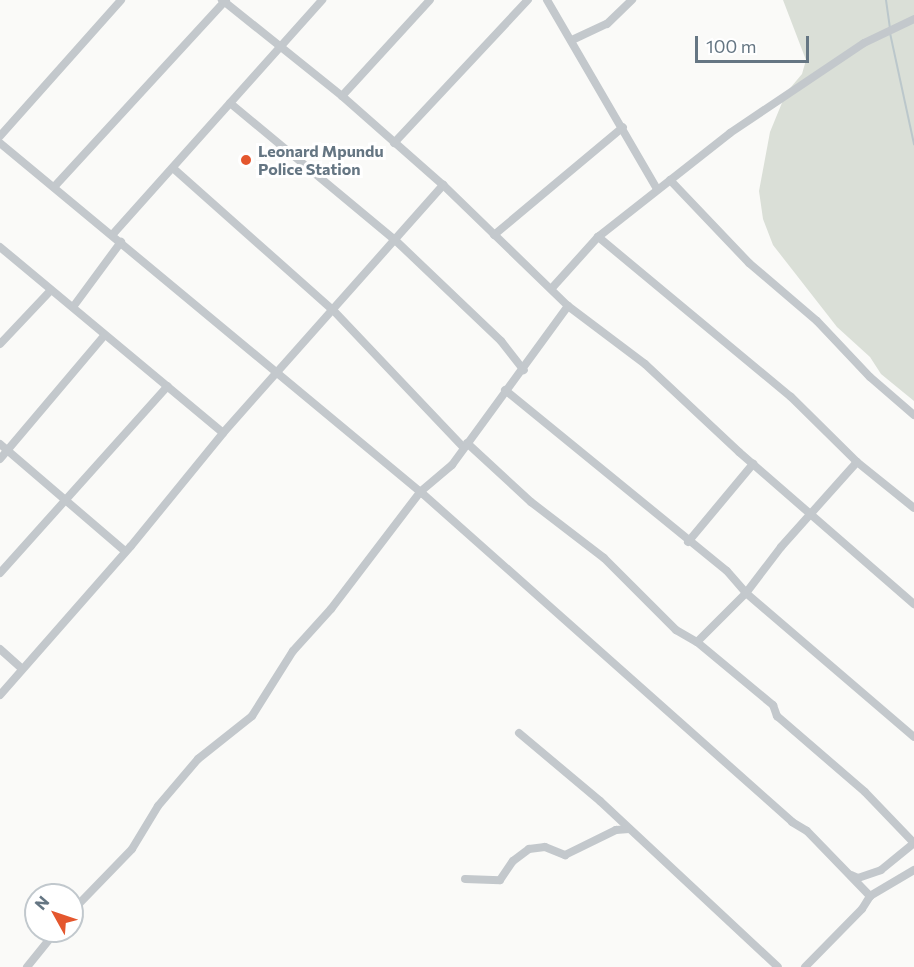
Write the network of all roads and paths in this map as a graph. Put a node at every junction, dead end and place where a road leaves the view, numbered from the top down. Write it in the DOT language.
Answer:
graph roads {
  1 [pos="120,0"];
  2 [pos="322,0"];
  3 [pos="430,0"];
  4 [pos="528,0"];
  5 [pos="547,0"];
  6 [pos="632,0"];
  7 [pos="224,1"];
  8 [pos="914,19"];
  9 [pos="572,40"];
  10 [pos="278,45"];
  11 [pos="342,96"];
  12 [pos="230,103"];
  13 [pos="623,127"];
  14 [pos="0,136"];
  15 [pos="0,142"];
  16 [pos="394,143"];
  17 [pos="174,169"];
  18 [pos="670,180"];
  19 [pos="443,185"];
  20 [pos="54,188"];
  21 [pos="657,189"];
  22 [pos="113,234"];
  23 [pos="494,235"];
  24 [pos="598,237"];
  25 [pos="394,239"];
  26 [pos="121,242"];
  27 [pos="0,247"];
  28 [pos="552,288"];
  29 [pos="51,290"];
  30 [pos="568,306"];
  31 [pos="73,307"];
  32 [pos="333,310"];
  33 [pos="104,336"];
  34 [pos="0,344"];
  35 [pos="524,370"];
  36 [pos="277,375"];
  37 [pos="168,386"];
  38 [pos="505,390"];
  39 [pos="914,415"];
  40 [pos="223,433"];
  41 [pos="0,444"];
  42 [pos="465,446"];
  43 [pos="8,450"];
  44 [pos="0,459"];
  45 [pos="857,462"];
  46 [pos="753,465"];
  47 [pos="420,492"];
  48 [pos="65,498"];
  49 [pos="914,508"];
  50 [pos="810,514"];
  51 [pos="688,543"];
  52 [pos="125,551"];
  53 [pos="0,573"];
  54 [pos="746,593"];
  55 [pos="914,604"];
  56 [pos="697,642"];
  57 [pos="0,649"];
  58 [pos="20,667"];
  59 [pos="0,695"];
  60 [pos="912,733"];
  61 [pos="519,734"];
  62 [pos="628,829"];
  63 [pos="914,843"];
  64 [pos="914,870"];
  65 [pos="848,873"];
  66 [pos="465,879"];
  67 [pos="870,896"];
  68 [pos="84,899"];
  69 [pos="46,943"];
  70 [pos="27,967"];
  71 [pos="778,967"];
  72 [pos="805,967"];
  1 -- 14 [label="street"];
  2 -- 10 [label="street"];
  3 -- 11 [label="street"];
  4 -- 16 [label="street"];
  5 -- 9 [label="street"];
  6 -- 9 [label="street"];
  7 -- 10 [label="street"];
  7 -- 20 [label="street"];
  8 -- 18 [label="street"];
  9 -- 13 [label="street"];
  10 -- 11 [label="street"];
  10 -- 12 [label="street"];
  11 -- 16 [label="street"];
  12 -- 17 [label="street"];
  12 -- 25 [label="street"];
  13 -- 21 [label="street"];
  13 -- 23 [label="street"];
  15 -- 20 [label="street"];
  16 -- 19 [label="street"];
  17 -- 22 [label="street"];
  17 -- 32 [label="street"];
  18 -- 21 [label="street"];
  18 -- 39 [label="street"];
  19 -- 23 [label="street"];
  19 -- 25 [label="street"];
  20 -- 22 [label="street"];
  21 -- 24 [label="street"];
  22 -- 26 [label="street"];
  23 -- 28 [label="street"];
  24 -- 28 [label="street"];
  24 -- 45 [label="street"];
  25 -- 32 [label="street"];
  25 -- 35 [label="street"];
  26 -- 31 [label="street"];
  26 -- 36 [label="street"];
  27 -- 29 [label="street"];
  28 -- 30 [label="street"];
  29 -- 31 [label="street"];
  29 -- 34 [label="street"];
  30 -- 35 [label="street"];
  30 -- 46 [label="street"];
  31 -- 33 [label="street"];
  32 -- 36 [label="street"];
  32 -- 42 [label="street"];
  33 -- 37 [label="street"];
  33 -- 43 [label="street"];
  35 -- 38 [label="street"];
  36 -- 40 [label="street"];
  36 -- 47 [label="street"];
  37 -- 40 [label="street"];
  37 -- 48 [label="street"];
  38 -- 42 [label="street"];
  38 -- 51 [label="street"];
  40 -- 52 [label="street"];
  41 -- 43 [label="street"];
  42 -- 47 [label="street"];
  42 -- 56 [label="street"];
  43 -- 44 [label="street"];
  43 -- 48 [label="street"];
  45 -- 49 [label="street"];
  45 -- 50 [label="street"];
  46 -- 50 [label="street"];
  46 -- 51 [label="street"];
  47 -- 65 [label="street"];
  47 -- 68 [label="street"];
  48 -- 52 [label="street"];
  48 -- 53 [label="street"];
  50 -- 54 [label="street"];
  50 -- 55 [label="street"];
  51 -- 54 [label="street"];
  52 -- 58 [label="street"];
  54 -- 56 [label="street"];
  54 -- 60 [label="street"];
  56 -- 63 [label="street"];
  57 -- 58 [label="street"];
  58 -- 59 [label="street"];
  61 -- 62 [label="street"];
  62 -- 66 [label="street"];
  62 -- 71 [label="street"];
  63 -- 65 [label="street"];
  64 -- 67 [label="street"];
  65 -- 67 [label="street"];
  67 -- 72 [label="street"];
  69 -- 70 [label="street"];
}
